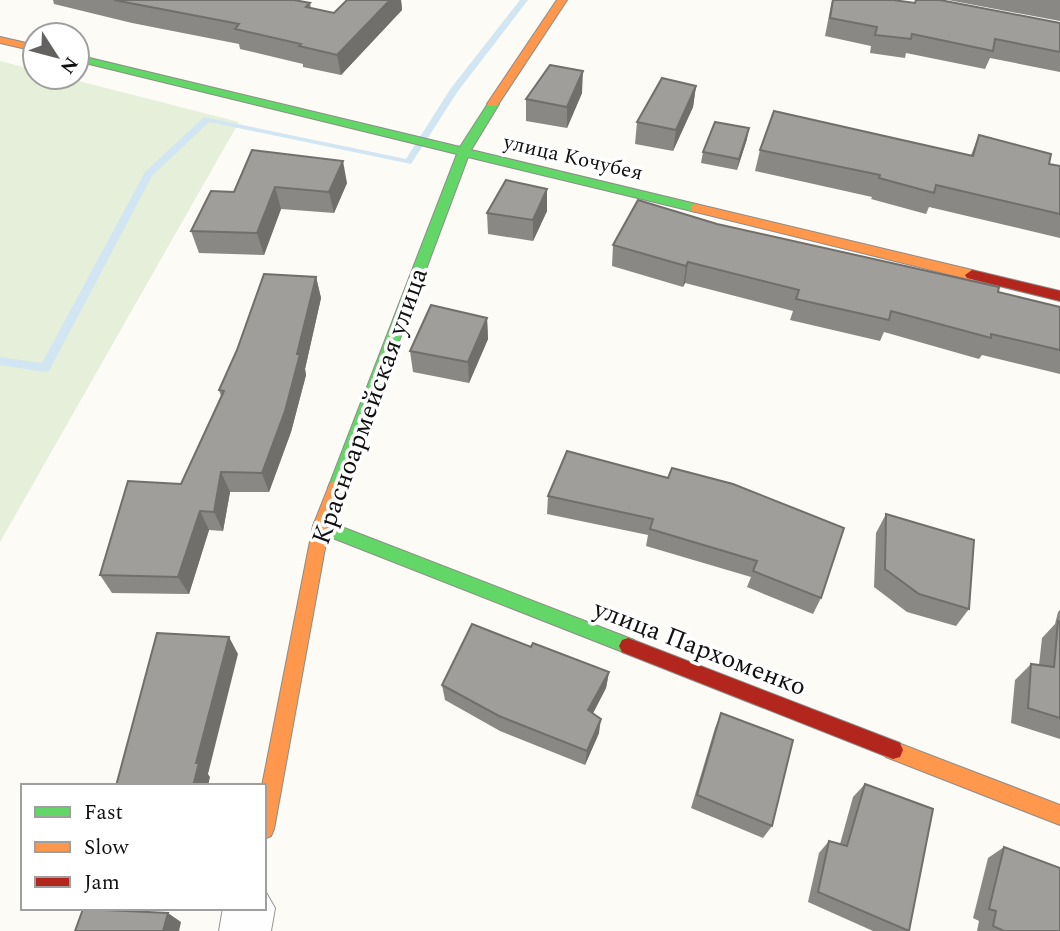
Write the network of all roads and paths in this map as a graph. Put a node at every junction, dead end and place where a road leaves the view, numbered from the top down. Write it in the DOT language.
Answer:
graph roads {
  1 [pos="562,0"];
  2 [pos="0,40"];
  3 [pos="21,45"];
  4 [pos="91,61"];
  5 [pos="463,153"];
  6 [pos="1060,296"];
  7 [pos="321,526"];
  8 [pos="1060,815"];
  9 [pos="266,818"];
  10 [pos="249,910"];
  11 [pos="245,931"];
  1 -- 5 [label="street, Красноармейская улица"];
  2 -- 3 [label="street"];
  4 -- 5 [label="street, улица Кочубея"];
  5 -- 6 [label="street, улица Кочубея"];
  5 -- 7 [label="street, Красноармейская улица"];
  7 -- 8 [label="street, улица Пархоменко"];
  7 -- 9 [label="street, Красноармейская улица"];
  10 -- 11 [label="street"];
}
